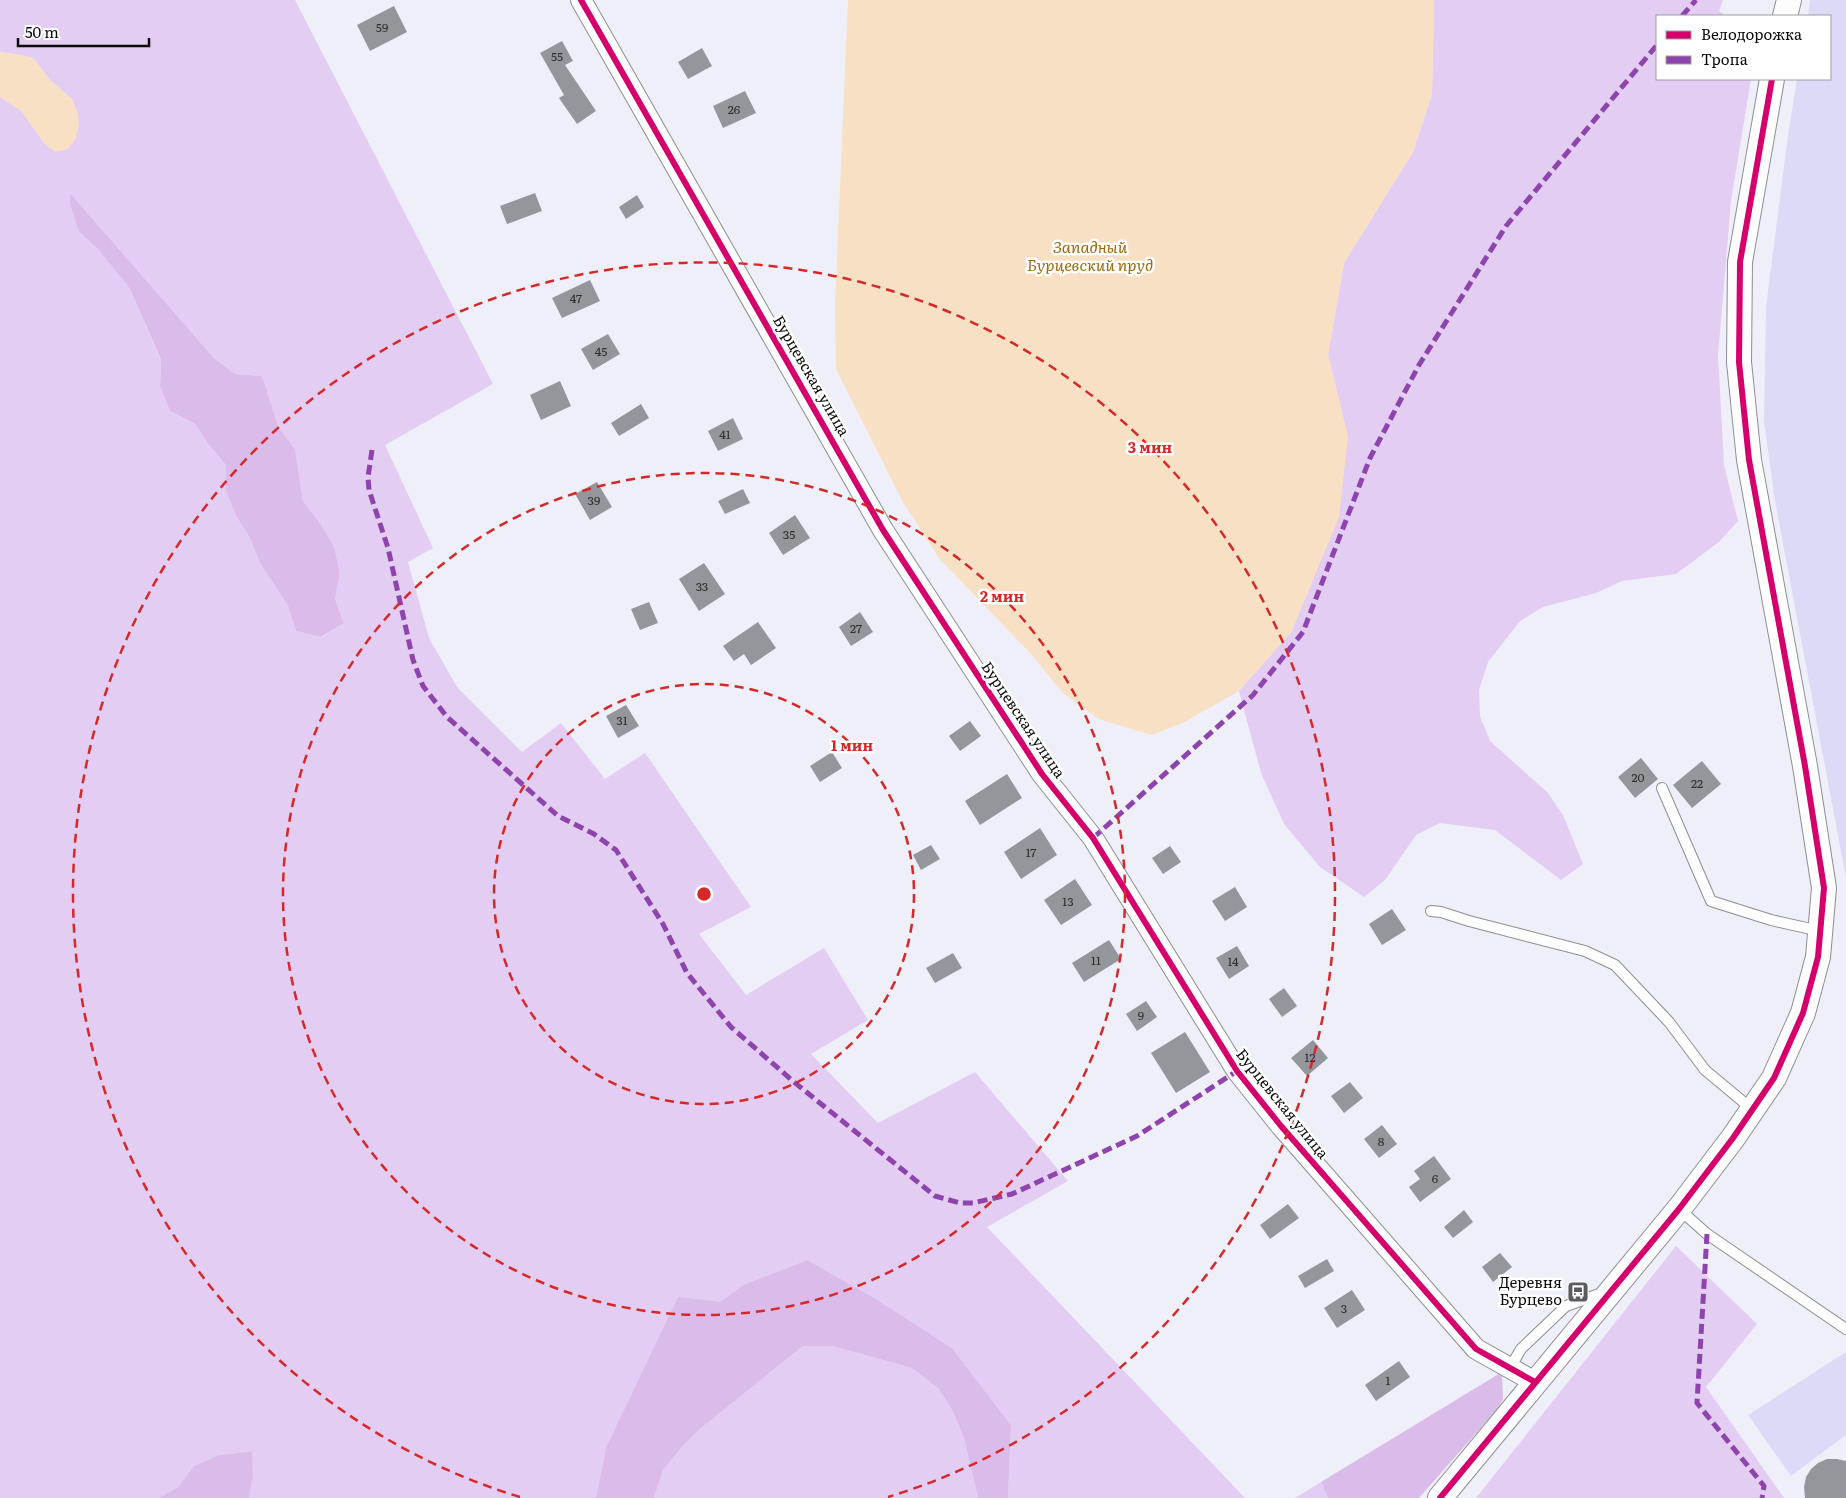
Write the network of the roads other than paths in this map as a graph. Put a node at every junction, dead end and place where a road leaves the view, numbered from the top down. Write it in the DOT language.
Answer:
graph roads {
  1 [pos="581,0"];
  2 [pos="1789,0"];
  3 [pos="1785,15"];
  4 [pos="1772,80"];
  5 [pos="1662,788"];
  6 [pos="1432,911"];
  7 [pos="1820,931"];
  8 [pos="1753,1110"];
  9 [pos="1679,1209"];
  10 [pos="1612,1289"];
  11 [pos="1846,1329"];
  12 [pos="1510,1368"];
  13 [pos="1535,1382"];
  14 [pos="1440,1498"];
  1 -- 12 [label="street, Бурцевская улица"];
  2 -- 3 [label="street"];
  4 -- 7 [label="street"];
  5 -- 7 [label="lane"];
  6 -- 8 [label="lane"];
  7 -- 8 [label="street"];
  8 -- 9 [label="street"];
  9 -- 10 [label="street"];
  9 -- 11 [label="lane"];
  10 -- 12 [label="lane"];
  10 -- 13 [label="street"];
  12 -- 13 [label="street, Бурцевская улица"];
  13 -- 14 [label="street"];
}
